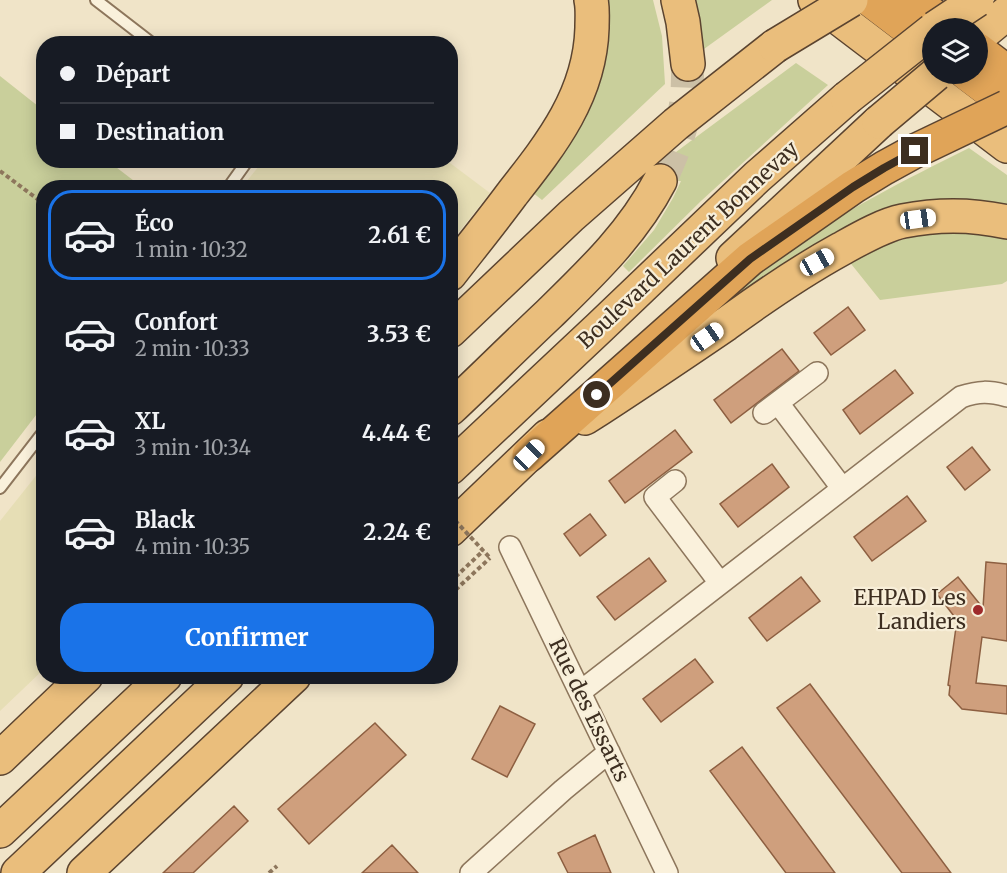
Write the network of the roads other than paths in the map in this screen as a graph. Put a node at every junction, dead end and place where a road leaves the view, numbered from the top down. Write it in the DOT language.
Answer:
graph roads {
  1 [pos="96,0"];
  2 [pos="591,0"];
  3 [pos="678,0"];
  4 [pos="814,0"];
  5 [pos="824,0"];
  6 [pos="851,0"];
  7 [pos="870,0"];
  8 [pos="913,0"];
  9 [pos="977,0"];
  10 [pos="1002,0"];
  11 [pos="1007,5"];
  12 [pos="1007,13"];
  13 [pos="937,18"];
  14 [pos="950,18"];
  15 [pos="988,29"];
  16 [pos="143,36"];
  17 [pos="922,39"];
  18 [pos="922,40"];
  19 [pos="771,42"];
  20 [pos="988,58"];
  21 [pos="688,64"];
  22 [pos="1007,72"];
  23 [pos="924,84"];
  24 [pos="980,84"];
  25 [pos="1007,106"];
  26 [pos="1007,146"];
  27 [pos="660,181"];
  28 [pos="1007,222"];
  29 [pos="458,264"];
  30 [pos="458,323"];
  31 [pos="817,373"];
  32 [pos="1007,396"];
  33 [pos="458,401"];
  34 [pos="36,441"];
  35 [pos="529,455"];
  36 [pos="458,460"];
  37 [pos="675,481"];
  38 [pos="0,488"];
  39 [pos="842,488"];
  40 [pos="458,522"];
  41 [pos="510,547"];
  42 [pos="720,583"];
  43 [pos="78,684"];
  44 [pos="156,684"];
  45 [pos="219,684"];
  46 [pos="285,684"];
  47 [pos="580,692"];
  48 [pos="609,752"];
  49 [pos="0,758"];
  50 [pos="0,831"];
  51 [pos="18,873"];
  52 [pos="84,873"];
  53 [pos="471,873"];
  54 [pos="667,873"];
  1 -- 16 [label="lane"];
  2 -- 29 [label="highway"];
  3 -- 21 [label="highway"];
  4 -- 26 [label="highway"];
  5 -- 19 [label="highway"];
  6 -- 19 [label="highway, bridge"];
  7 -- 18 [label="highway"];
  8 -- 13 [label="highway"];
  9 -- 14 [label="highway, Boulevard Laurent Bonnevay, bridge"];
  10 -- 11 [label="highway"];
  12 -- 15 [label="highway"];
  17 -- 36 [label="highway, Boulevard Laurent Bonnevay, bridge"];
  19 -- 30 [label="highway"];
  20 -- 22 [label="highway"];
  23 -- 35 [label="highway, bridge"];
  24 -- 25 [label="highway"];
  25 -- 35 [label="highway, bridge"];
  27 -- 33 [label="highway"];
  28 -- 35 [label="highway"];
  31 -- 39 [label="street"];
  32 -- 39 [label="street"];
  34 -- 38 [label="lane"];
  35 -- 40 [label="highway"];
  37 -- 42 [label="street"];
  39 -- 42 [label="street"];
  41 -- 47 [label="street, Rue des Essarts"];
  42 -- 47 [label="street"];
  43 -- 49 [label="highway"];
  44 -- 50 [label="highway"];
  45 -- 51 [label="highway"];
  46 -- 52 [label="highway"];
  47 -- 48 [label="street, Rue des Essarts"];
  48 -- 53 [label="street"];
  48 -- 54 [label="street, Rue des Essarts"];
}
